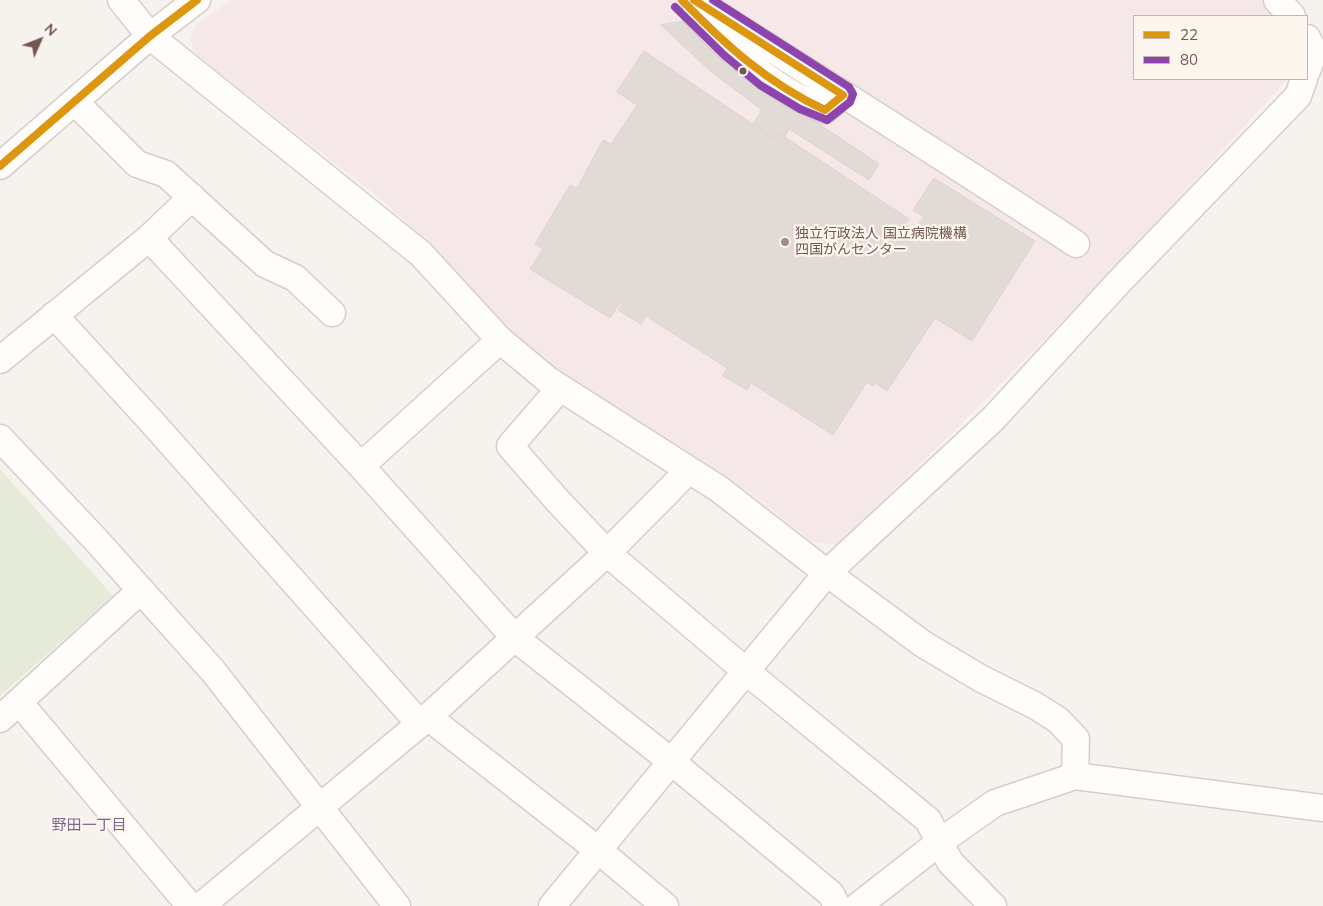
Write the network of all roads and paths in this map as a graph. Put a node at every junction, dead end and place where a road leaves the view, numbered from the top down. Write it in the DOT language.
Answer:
graph roads {
  1 [pos="121,0"];
  2 [pos="196,0"];
  3 [pos="682,0"];
  4 [pos="694,0"];
  5 [pos="1277,0"];
  6 [pos="1291,15"];
  7 [pos="150,36"];
  8 [pos="1308,40"];
  9 [pos="1308,68"];
  10 [pos="1304,80"];
  11 [pos="843,95"];
  12 [pos="75,102"];
  13 [pos="0,166"];
  14 [pos="192,197"];
  15 [pos="149,238"];
  16 [pos="1076,244"];
  17 [pos="332,313"];
  18 [pos="54,315"];
  19 [pos="500,340"];
  20 [pos="0,360"];
  21 [pos="560,388"];
  22 [pos="0,438"];
  23 [pos="361,466"];
  24 [pos="689,470"];
  25 [pos="608,553"];
  26 [pos="827,573"];
  27 [pos="141,590"];
  28 [pos="516,638"];
  29 [pos="747,672"];
  30 [pos="20,702"];
  31 [pos="0,718"];
  32 [pos="424,720"];
  33 [pos="672,762"];
  34 [pos="1075,776"];
  35 [pos="321,808"];
  36 [pos="1323,808"];
  37 [pos="940,841"];
  38 [pos="598,850"];
  39 [pos="190,906"];
  40 [pos="201,906"];
  41 [pos="397,906"];
  42 [pos="552,906"];
  43 [pos="666,906"];
  44 [pos="837,906"];
  45 [pos="858,906"];
  46 [pos="993,906"];
  1 -- 7 [label="street"];
  2 -- 7 [label="street"];
  3 -- 11 [label="street"];
  4 -- 11 [label="street"];
  5 -- 6 [label="street"];
  7 -- 12 [label="street"];
  7 -- 19 [label="street"];
  8 -- 9 [label="street"];
  10 -- 26 [label="street"];
  11 -- 16 [label="street"];
  12 -- 13 [label="street"];
  12 -- 14 [label="street"];
  14 -- 15 [label="street"];
  14 -- 17 [label="street"];
  15 -- 18 [label="street"];
  15 -- 23 [label="street"];
  18 -- 20 [label="street"];
  18 -- 32 [label="street"];
  19 -- 21 [label="street"];
  19 -- 23 [label="street"];
  21 -- 24 [label="street"];
  21 -- 25 [label="street"];
  22 -- 27 [label="street"];
  23 -- 28 [label="street"];
  24 -- 25 [label="street"];
  24 -- 26 [label="street"];
  25 -- 28 [label="street"];
  25 -- 29 [label="street"];
  26 -- 29 [label="street"];
  26 -- 34 [label="street"];
  27 -- 30 [label="street"];
  27 -- 35 [label="street"];
  28 -- 32 [label="street"];
  28 -- 33 [label="street"];
  29 -- 33 [label="street"];
  29 -- 37 [label="street"];
  30 -- 31 [label="street"];
  30 -- 39 [label="street"];
  32 -- 35 [label="street"];
  32 -- 38 [label="street"];
  33 -- 38 [label="street"];
  33 -- 44 [label="street"];
  34 -- 36 [label="street"];
  34 -- 37 [label="street"];
  35 -- 40 [label="street"];
  35 -- 41 [label="street"];
  37 -- 45 [label="street"];
  37 -- 46 [label="street"];
  38 -- 42 [label="street"];
  38 -- 43 [label="street"];
}
